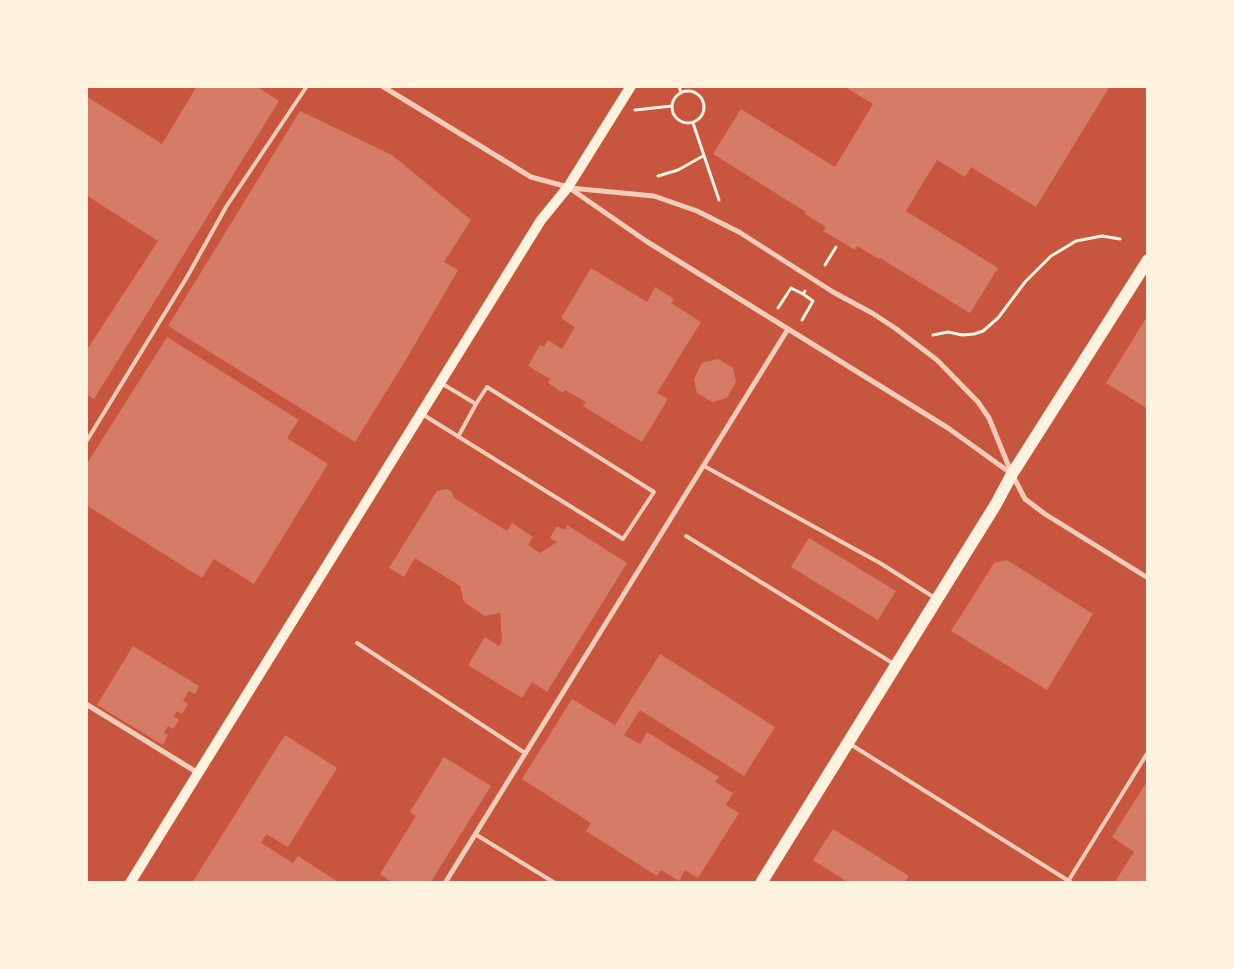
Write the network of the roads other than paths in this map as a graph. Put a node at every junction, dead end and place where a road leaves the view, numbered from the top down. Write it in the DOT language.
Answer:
graph roads {
  1 [pos="307,86"];
  2 [pos="382,86"];
  3 [pos="631,86"];
  4 [pos="568,187"];
  5 [pos="1148,260"];
  6 [pos="788,329"];
  7 [pos="441,382"];
  8 [pos="476,404"];
  9 [pos="422,414"];
  10 [pos="458,437"];
  11 [pos="86,442"];
  12 [pos="704,466"];
  13 [pos="1012,474"];
  14 [pos="686,536"];
  15 [pos="1148,578"];
  16 [pos="937,599"];
  17 [pos="357,643"];
  18 [pos="896,665"];
  19 [pos="86,704"];
  20 [pos="848,743"];
  21 [pos="1148,752"];
  22 [pos="526,753"];
  23 [pos="198,772"];
  24 [pos="475,834"];
  25 [pos="1069,882"];
  26 [pos="130,883"];
  27 [pos="445,883"];
  28 [pos="555,883"];
  29 [pos="761,883"];
  1 -- 11 [label="lane"];
  2 -- 4 [label="street"];
  3 -- 4 [label="main road"];
  4 -- 6 [label="street"];
  4 -- 7 [label="main road"];
  4 -- 13 [label="street"];
  5 -- 13 [label="main road"];
  6 -- 12 [label="street"];
  6 -- 13 [label="street"];
  7 -- 8 [label="lane"];
  7 -- 9 [label="main road"];
  8 -- 10 [label="lane"];
  8 -- 10 [label="lane"];
  9 -- 10 [label="lane"];
  9 -- 23 [label="main road"];
  12 -- 16 [label="lane"];
  12 -- 22 [label="street"];
  13 -- 15 [label="street"];
  13 -- 16 [label="main road"];
  14 -- 18 [label="lane"];
  16 -- 18 [label="main road"];
  17 -- 22 [label="lane"];
  18 -- 20 [label="main road"];
  19 -- 23 [label="street"];
  20 -- 25 [label="lane"];
  20 -- 29 [label="main road"];
  21 -- 25 [label="lane"];
  22 -- 24 [label="street"];
  23 -- 26 [label="main road"];
  24 -- 27 [label="street"];
  24 -- 28 [label="lane"];
}
